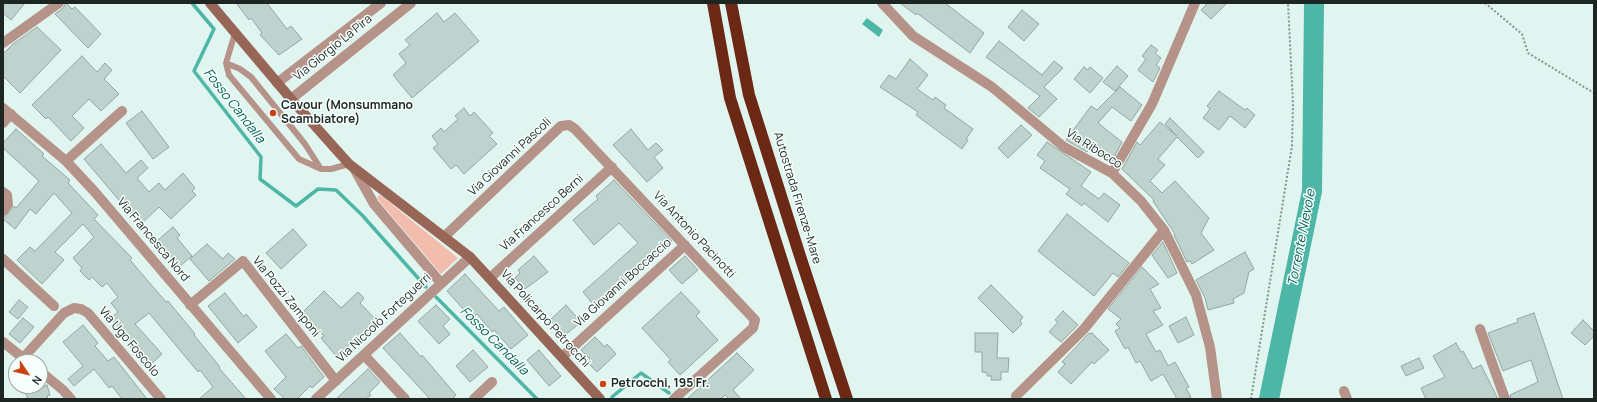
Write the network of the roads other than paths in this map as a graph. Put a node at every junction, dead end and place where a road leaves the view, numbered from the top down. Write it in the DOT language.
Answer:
graph roads {
  1 [pos="59,3"];
  2 [pos="210,3"];
  3 [pos="381,3"];
  4 [pos="411,3"];
  5 [pos="713,3"];
  6 [pos="731,3"];
  7 [pos="882,3"];
  8 [pos="1195,3"];
  9 [pos="235,33"];
  10 [pos="4,40"];
  11 [pos="226,63"];
  12 [pos="278,83"];
  13 [pos="291,99"];
  14 [pos="3,108"];
  15 [pos="122,111"];
  16 [pos="11,114"];
  17 [pos="3,123"];
  18 [pos="66,161"];
  19 [pos="352,167"];
  20 [pos="612,167"];
  21 [pos="321,169"];
  22 [pos="1112,173"];
  23 [pos="3,192"];
  24 [pos="3,211"];
  25 [pos="1164,230"];
  26 [pos="445,236"];
  27 [pos="685,245"];
  28 [pos="470,257"];
  29 [pos="3,259"];
  30 [pos="490,278"];
  31 [pos="441,283"];
  32 [pos="190,305"];
  33 [pos="54,306"];
  34 [pos="1480,329"];
  35 [pos="3,342"];
  36 [pos="18,354"];
  37 [pos="31,354"];
  38 [pos="364,355"];
  39 [pos="562,357"];
  40 [pos="48,378"];
  41 [pos="336,381"];
  42 [pos="492,382"];
  43 [pos="1016,396"];
  44 [pos="71,399"];
  45 [pos="161,399"];
  46 [pos="271,399"];
  47 [pos="316,399"];
  48 [pos="405,399"];
  49 [pos="474,399"];
  50 [pos="600,399"];
  51 [pos="674,399"];
  52 [pos="826,399"];
  53 [pos="847,399"];
  54 [pos="1217,399"];
  55 [pos="1505,399"];
  1 -- 10 [label="street"];
  2 -- 9 [label="main road, Via Policarpo Petrocchi"];
  3 -- 12 [label="street, Via Giorgio La Pira"];
  4 -- 13 [label="street, Via Giorgio La Pira"];
  5 -- 52 [label="highway"];
  6 -- 53 [label="highway, Autostrada Firenze-Mare"];
  7 -- 22 [label="street, Via Ribocco"];
  8 -- 22 [label="street"];
  9 -- 11 [label="lane"];
  9 -- 12 [label="main road, Via Policarpo Petrocchi"];
  11 -- 21 [label="lane"];
  11 -- 21 [label="lane"];
  12 -- 13 [label="main road, Via Policarpo Petrocchi"];
  13 -- 19 [label="main road, Via Policarpo Petrocchi"];
  14 -- 16 [label="street, Via Francesca Nord"];
  15 -- 18 [label="street"];
  16 -- 17 [label="street"];
  16 -- 18 [label="street, Via Francesca Nord"];
  18 -- 32 [label="street, Via Francesca Nord"];
  19 -- 21 [label="lane"];
  19 -- 26 [label="main road, Via Policarpo Petrocchi"];
  19 -- 31 [label="street"];
  20 -- 26 [label="street, Via Giovanni Pascoli"];
  20 -- 27 [label="street, Via Antonio Pacinotti"];
  20 -- 30 [label="street, Via Francesco Berni"];
  22 -- 25 [label="street, Via Ribocco"];
  23 -- 24 [label="street"];
  25 -- 43 [label="street"];
  25 -- 54 [label="street, Via Ribocco"];
  26 -- 28 [label="main road, Via Policarpo Petrocchi"];
  27 -- 39 [label="street, Via Giovanni Boccaccio"];
  27 -- 51 [label="street, Via Antonio Pacinotti"];
  28 -- 30 [label="main road, Via Policarpo Petrocchi"];
  28 -- 31 [label="street, Via Niccolò Forteguerri"];
  29 -- 33 [label="street"];
  30 -- 39 [label="main road, Via Policarpo Petrocchi"];
  31 -- 38 [label="street, Via Niccolò Forteguerri"];
  32 -- 41 [label="street, Via Pozzi Zamponi"];
  32 -- 46 [label="street, Via Francesca Nord"];
  34 -- 55 [label="street"];
  35 -- 36 [label="street"];
  37 -- 45 [label="street, Via Ugo Foscolo"];
  38 -- 41 [label="street, Via Niccolò Forteguerri"];
  38 -- 48 [label="street"];
  39 -- 50 [label="main road, Via Policarpo Petrocchi"];
  40 -- 44 [label="street"];
  41 -- 47 [label="street, Via Niccolò Forteguerri"];
  42 -- 49 [label="street"];
}
